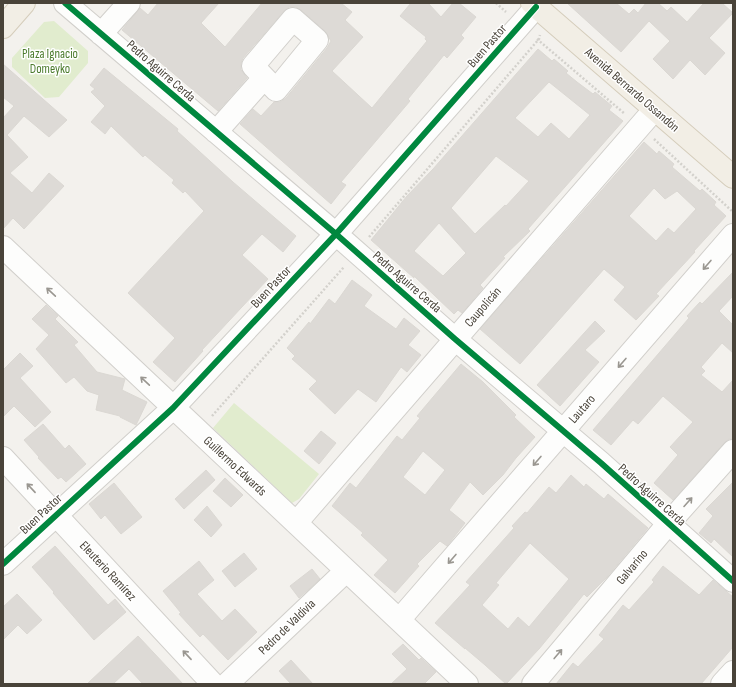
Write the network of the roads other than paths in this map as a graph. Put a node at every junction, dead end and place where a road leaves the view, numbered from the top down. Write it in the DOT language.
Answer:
graph roads {
  1 [pos="24,3"];
  2 [pos="65,3"];
  3 [pos="128,3"];
  4 [pos="538,9"];
  5 [pos="3,27"];
  6 [pos="101,34"];
  7 [pos="264,78"];
  8 [pos="654,110"];
  9 [pos="216,132"];
  10 [pos="733,177"];
  11 [pos="336,234"];
  12 [pos="733,235"];
  13 [pos="3,247"];
  14 [pos="455,339"];
  15 [pos="174,408"];
  16 [pos="563,430"];
  17 [pos="733,451"];
  18 [pos="3,458"];
  19 [pos="56,515"];
  20 [pos="296,523"];
  21 [pos="668,524"];
  22 [pos="3,564"];
  23 [pos="346,571"];
  24 [pos="733,581"];
  25 [pos="399,620"];
  26 [pos="733,672"];
  27 [pos="213,684"];
  28 [pos="227,684"];
  29 [pos="467,684"];
  30 [pos="533,684"];
  31 [pos="722,684"];
  1 -- 5 [label="main road"];
  2 -- 6 [label="street, Pedro Aguirre Cerda"];
  3 -- 6 [label="street"];
  4 -- 8 [label="main road, Avenida Bernardo Ossandón"];
  4 -- 11 [label="street, Buen Pastor"];
  6 -- 9 [label="street, Pedro Aguirre Cerda"];
  7 -- 9 [label="street"];
  8 -- 10 [label="main road, Avenida Bernardo Ossandón"];
  8 -- 14 [label="street, Caupolicán"];
  9 -- 11 [label="street, Pedro Aguirre Cerda"];
  11 -- 14 [label="street, Pedro Aguirre Cerda"];
  11 -- 15 [label="street, Buen Pastor"];
  12 -- 16 [label="street, Lautaro, one-way"];
  15 -- 13 [label="street, Guillermo Edwards, one-way"];
  14 -- 16 [label="street, Pedro Aguirre Cerda"];
  14 -- 20 [label="street, Caupolicán"];
  15 -- 19 [label="street, Buen Pastor"];
  15 -- 20 [label="street, Guillermo Edwards"];
  16 -- 21 [label="street, Pedro Aguirre Cerda"];
  16 -- 25 [label="street, Lautaro, one-way"];
  21 -- 17 [label="street, Galvarino, one-way"];
  19 -- 18 [label="street, Eleuterio Ramírez, one-way"];
  19 -- 22 [label="street, Buen Pastor"];
  27 -- 19 [label="street, Eleuterio Ramírez, one-way"];
  20 -- 23 [label="street, Guillermo Edwards"];
  21 -- 24 [label="street, Pedro Aguirre Cerda"];
  30 -- 21 [label="street, Galvarino, one-way"];
  23 -- 25 [label="street, Guillermo Edwards"];
  23 -- 28 [label="street, Pedro de Valdivia"];
  25 -- 29 [label="street, Guillermo Edwards"];
  26 -- 31 [label="street"];
}
